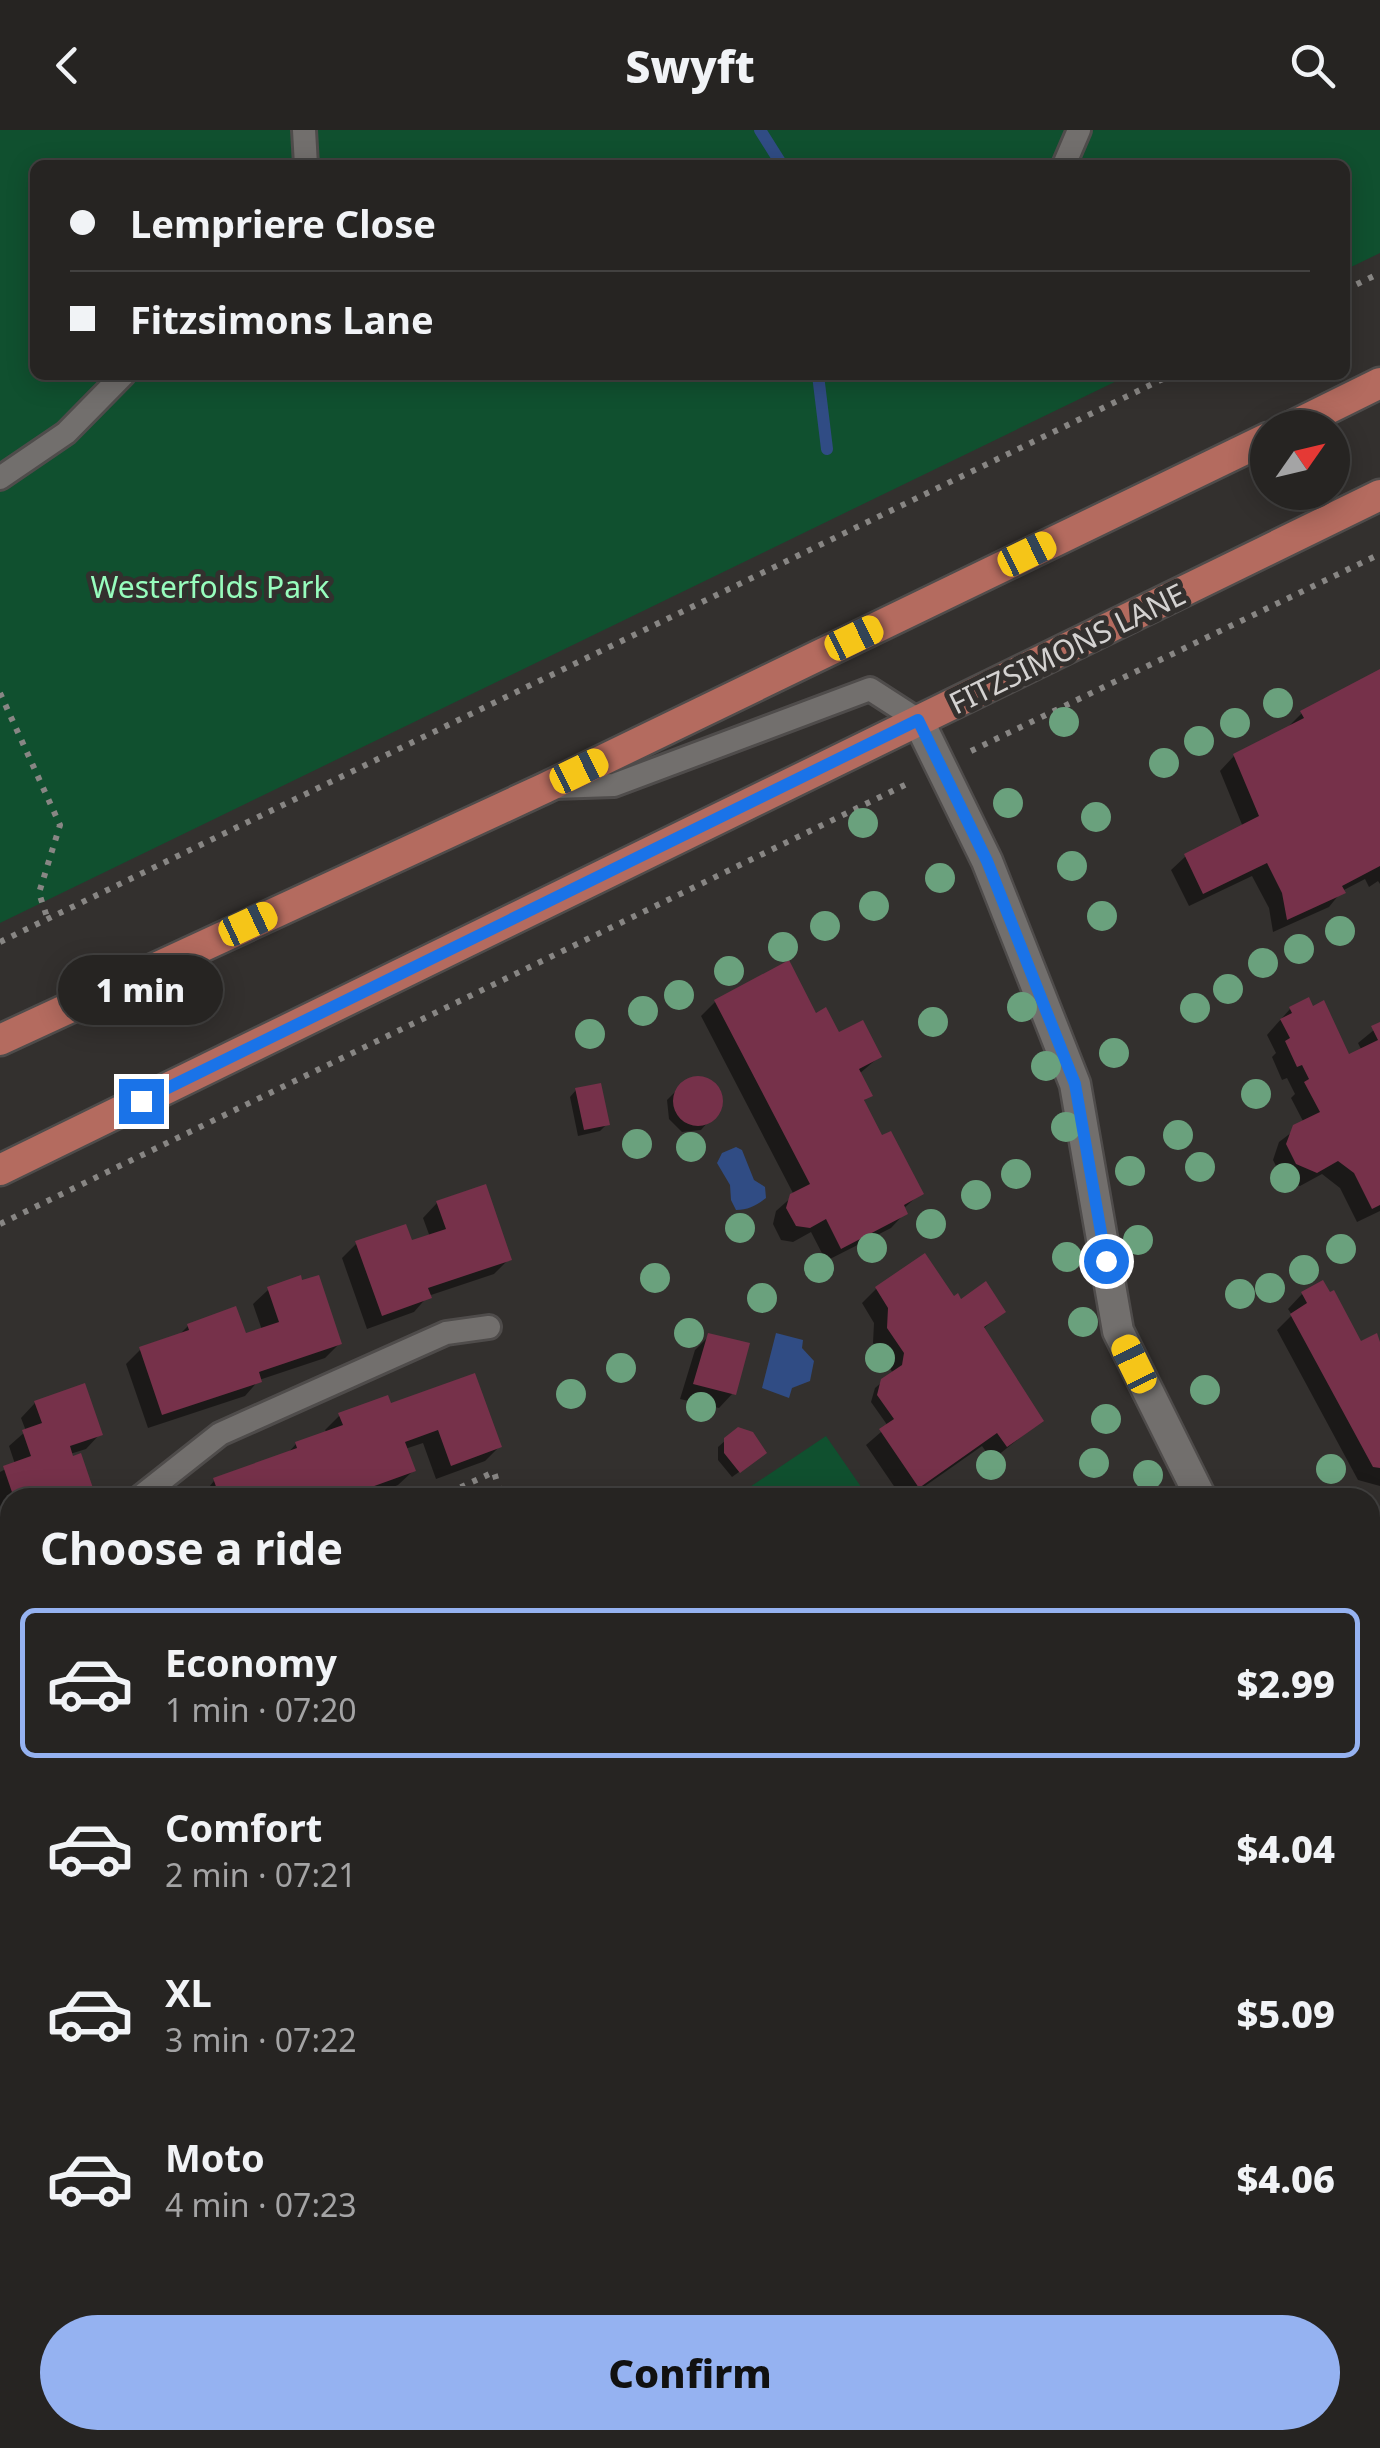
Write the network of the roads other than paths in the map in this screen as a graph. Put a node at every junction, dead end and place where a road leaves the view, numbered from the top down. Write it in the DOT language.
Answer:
graph roads {
  1 [pos="304,130"];
  2 [pos="1079,130"];
  3 [pos="306,160"];
  4 [pos="1066,160"];
  5 [pos="118,380"];
  6 [pos="1380,383"];
  7 [pos="1325,410"];
  8 [pos="1250,447"];
  9 [pos="0,478"];
  10 [pos="1380,495"];
  11 [pos="918,720"];
  12 [pos="545,788"];
  13 [pos="0,1040"];
  14 [pos="0,1170"];
  15 [pos="489,1328"];
  16 [pos="152,1488"];
  17 [pos="1196,1488"];
  1 -- 3 [label="lane"];
  2 -- 4 [label="lane"];
  5 -- 9 [label="lane"];
  6 -- 7 [label="main road"];
  8 -- 12 [label="main road"];
  10 -- 11 [label="main road, FITZSIMONS LANE"];
  11 -- 12 [label="lane"];
  11 -- 14 [label="main road, FITZSIMONS LANE"];
  11 -- 17 [label="street"];
  12 -- 13 [label="main road"];
  15 -- 16 [label="lane"];
}
